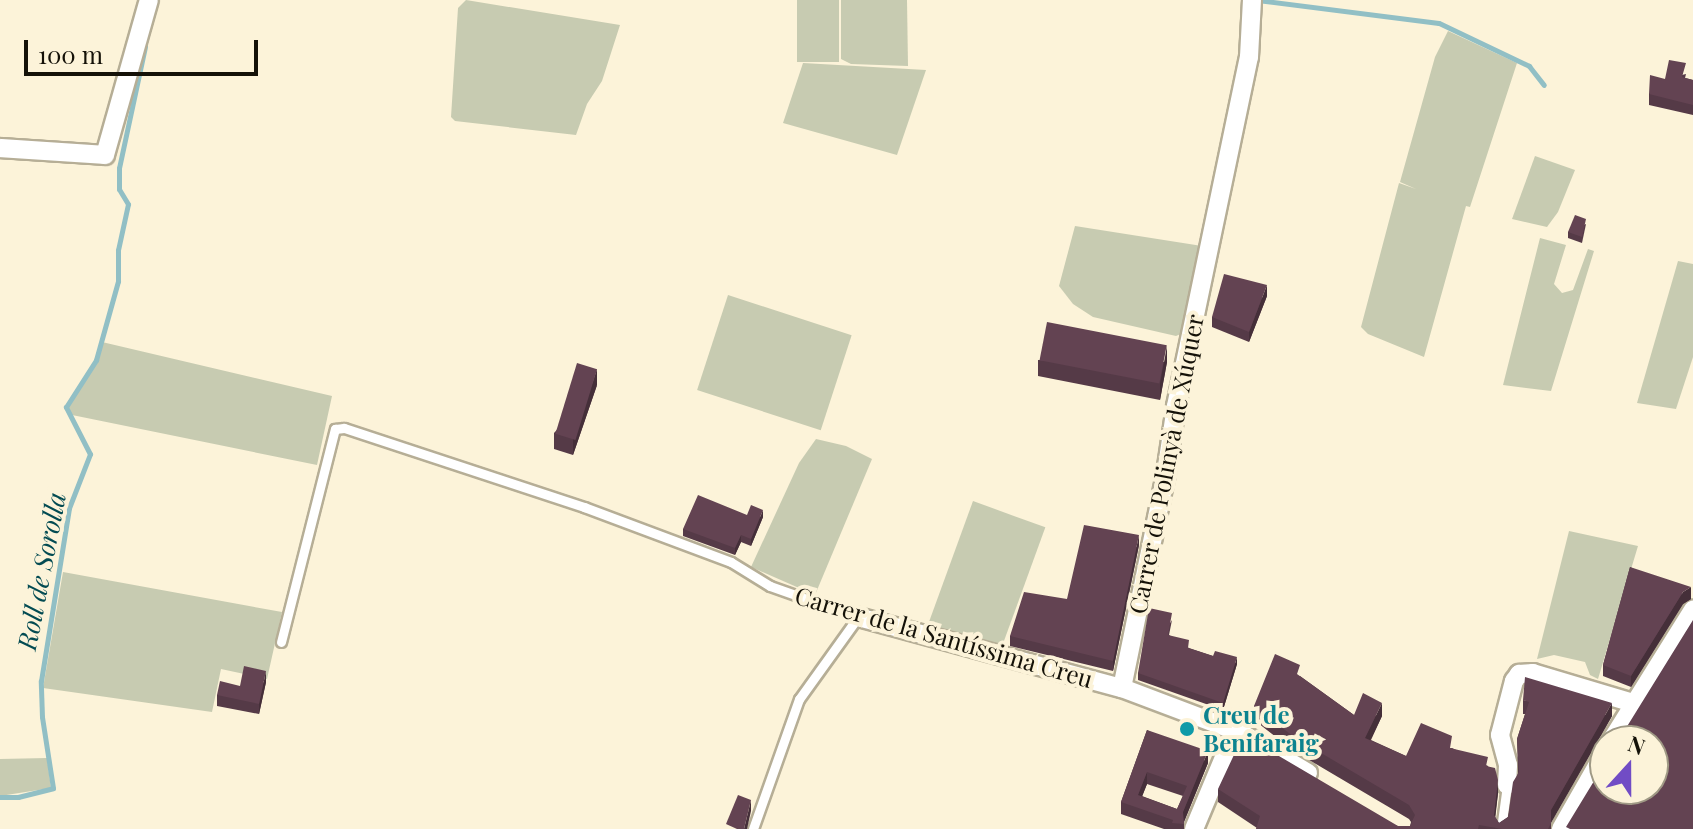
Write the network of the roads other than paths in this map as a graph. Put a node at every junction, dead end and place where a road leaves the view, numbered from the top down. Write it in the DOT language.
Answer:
graph roads {
  1 [pos="149,0"];
  2 [pos="1252,0"];
  3 [pos="0,148"];
  4 [pos="1693,610"];
  5 [pos="858,617"];
  6 [pos="281,642"];
  7 [pos="1122,688"];
  8 [pos="1633,703"];
  9 [pos="1620,725"];
  10 [pos="1241,733"];
  11 [pos="1319,780"];
  12 [pos="1589,780"];
  13 [pos="1507,785"];
  14 [pos="753,829"];
  15 [pos="1194,829"];
  16 [pos="1501,829"];
  17 [pos="1561,829"];
  1 -- 3 [label="street"];
  2 -- 7 [label="street, Carrer de Polinyà de Xúquer"];
  4 -- 8 [label="street"];
  5 -- 6 [label="lane, Carrer de la Santíssima Creu"];
  5 -- 7 [label="street, Carrer de la Santíssima Creu"];
  5 -- 14 [label="lane"];
  7 -- 10 [label="street, Carrer de la Santíssima Creu"];
  8 -- 9 [label="street"];
  8 -- 13 [label="street"];
  10 -- 11 [label="street, Carrer de la Santíssima Creu"];
  10 -- 15 [label="street"];
  12 -- 17 [label="street"];
  13 -- 16 [label="lane"];
}
